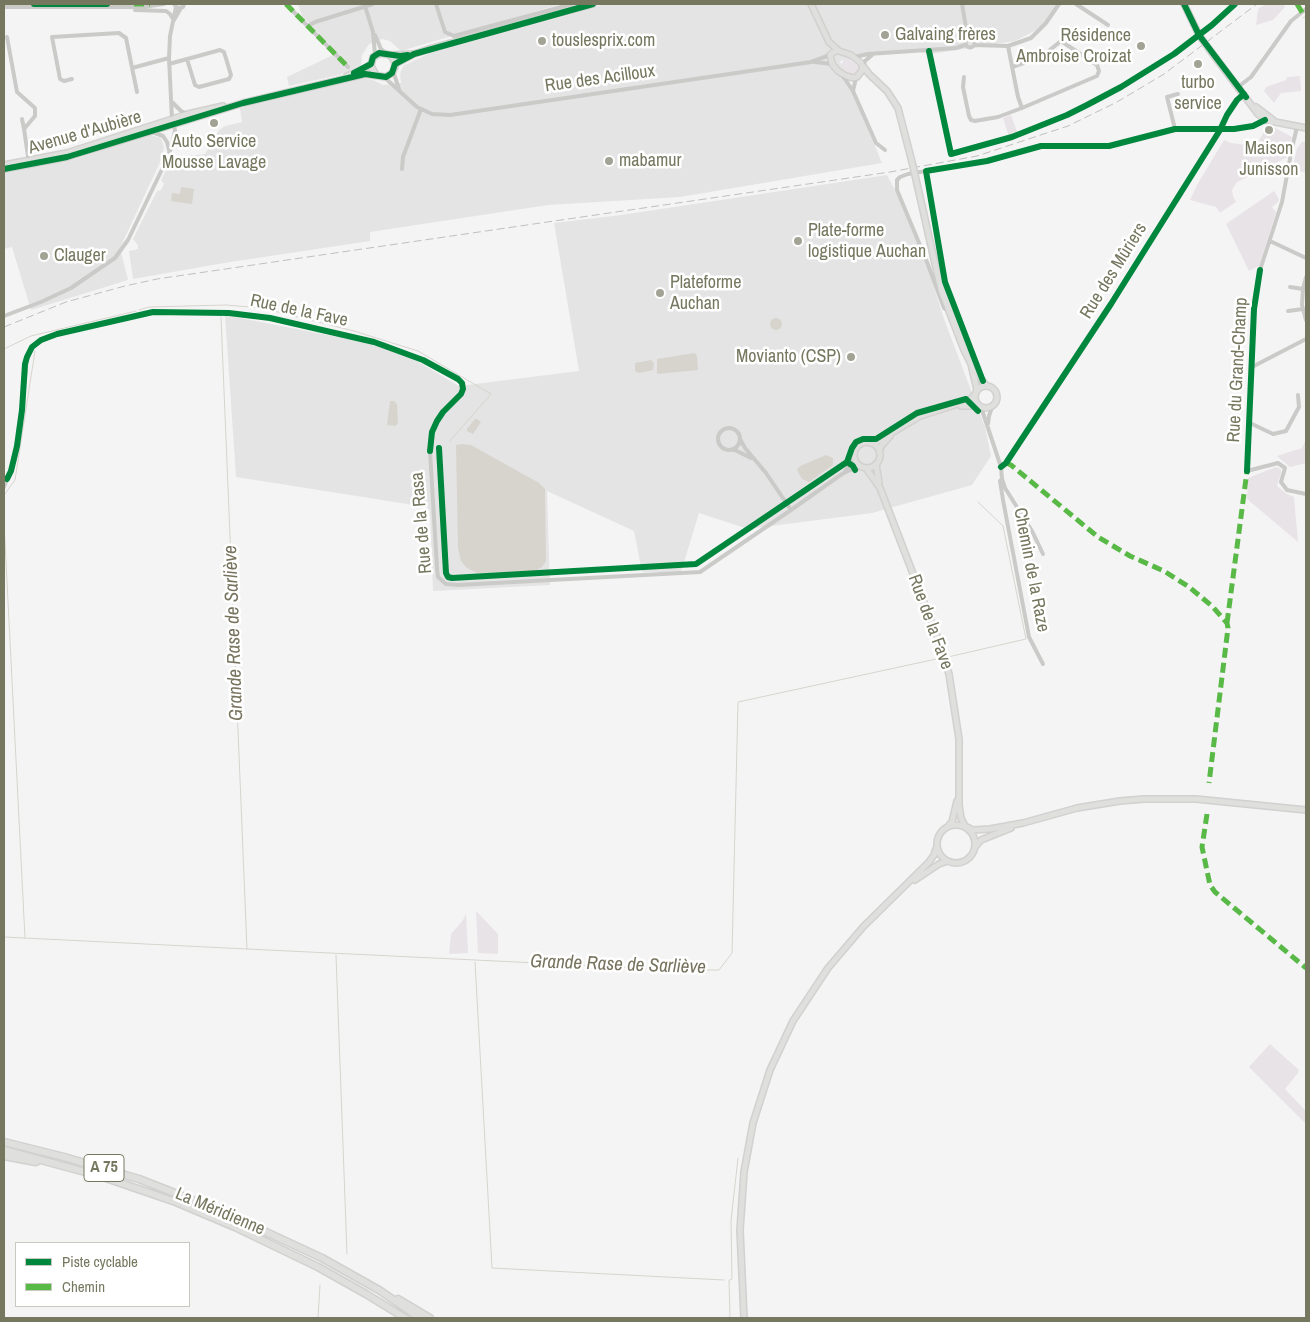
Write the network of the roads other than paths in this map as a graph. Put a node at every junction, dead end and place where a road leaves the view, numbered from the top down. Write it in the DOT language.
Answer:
graph roads {
  1 [pos="164,4"];
  2 [pos="189,4"];
  3 [pos="286,4"];
  4 [pos="373,4"];
  5 [pos="436,4"];
  6 [pos="572,4"];
  7 [pos="593,4"];
  8 [pos="811,4"];
  9 [pos="962,4"];
  10 [pos="1059,4"];
  11 [pos="1076,4"];
  12 [pos="1304,4"];
  13 [pos="180,6"];
  14 [pos="365,6"];
  15 [pos="1185,6"];
  16 [pos="4,7"];
  17 [pos="1306,9"];
  18 [pos="134,10"];
  19 [pos="173,22"];
  20 [pos="1108,25"];
  21 [pos="308,26"];
  22 [pos="373,32"];
  23 [pos="7,37"];
  24 [pos="968,39"];
  25 [pos="829,42"];
  26 [pos="965,45"];
  27 [pos="974,45"];
  28 [pos="1008,46"];
  29 [pos="839,51"];
  30 [pos="389,54"];
  31 [pos="414,54"];
  32 [pos="830,55"];
  33 [pos="872,55"];
  34 [pos="375,56"];
  35 [pos="855,57"];
  36 [pos="169,58"];
  37 [pos="187,59"];
  38 [pos="810,62"];
  39 [pos="169,64"];
  40 [pos="371,64"];
  41 [pos="395,64"];
  42 [pos="832,64"];
  43 [pos="863,66"];
  44 [pos="348,67"];
  45 [pos="132,68"];
  46 [pos="1012,68"];
  47 [pos="393,71"];
  48 [pos="842,74"];
  49 [pos="376,75"];
  50 [pos="384,77"];
  51 [pos="856,77"];
  52 [pos="964,78"];
  53 [pos="72,79"];
  54 [pos="333,81"];
  55 [pos="878,83"];
  56 [pos="1238,86"];
  57 [pos="400,91"];
  58 [pos="852,91"];
  59 [pos="137,92"];
  60 [pos="1178,94"];
  61 [pos="1245,96"];
  62 [pos="171,101"];
  63 [pos="243,103"];
  64 [pos="1022,108"];
  65 [pos="421,109"];
  66 [pos="188,114"];
  67 [pos="22,119"];
  68 [pos="1265,120"];
  69 [pos="173,121"];
  70 [pos="1275,122"];
  71 [pos="1297,127"];
  72 [pos="1306,128"];
  73 [pos="24,129"];
  74 [pos="1175,129"];
  75 [pos="1220,130"];
  76 [pos="147,132"];
  77 [pos="170,150"];
  78 [pos="885,150"];
  79 [pos="29,163"];
  80 [pos="4,165"];
  81 [pos="4,168"];
  82 [pos="402,169"];
  83 [pos="1270,241"];
  84 [pos="1306,258"];
  85 [pos="935,259"];
  86 [pos="1306,277"];
  87 [pos="1290,286"];
  88 [pos="1303,289"];
  89 [pos="1303,308"];
  90 [pos="948,311"];
  91 [pos="1288,311"];
  92 [pos="4,316"];
  93 [pos="1306,320"];
  94 [pos="1306,339"];
  95 [pos="965,342"];
  96 [pos="1252,367"];
  97 [pos="987,386"];
  98 [pos="976,392"];
  99 [pos="1298,395"];
  100 [pos="980,406"];
  101 [pos="992,407"];
  102 [pos="948,408"];
  103 [pos="1250,423"];
  104 [pos="988,429"];
  105 [pos="895,430"];
  106 [pos="740,440"];
  107 [pos="870,443"];
  108 [pos="733,449"];
  109 [pos="430,451"];
  110 [pos="880,451"];
  111 [pos="855,458"];
  112 [pos="754,460"];
  113 [pos="876,464"];
  114 [pos="864,467"];
  115 [pos="1001,467"];
  116 [pos="842,474"];
  117 [pos="6,479"];
  118 [pos="1002,479"];
  119 [pos="4,487"];
  120 [pos="880,488"];
  121 [pos="1306,494"];
  122 [pos="791,510"];
  123 [pos="1043,554"];
  124 [pos="1042,664"];
  125 [pos="959,760"];
  126 [pos="1306,810"];
  127 [pos="1023,823"];
  128 [pos="950,825"];
  129 [pos="966,827"];
  130 [pos="937,846"];
  131 [pos="975,847"];
  132 [pos="947,861"];
  133 [pos="896,896"];
  134 [pos="4,1141"];
  135 [pos="4,1150"];
  136 [pos="4,1156"];
  137 [pos="67,1167"];
  138 [pos="379,1290"];
  139 [pos="379,1301"];
  140 [pos="398,1318"];
  141 [pos="405,1318"];
  142 [pos="420,1318"];
  143 [pos="430,1318"];
  144 [pos="744,1318"];
  1 -- 16 [label="street"];
  2 -- 13 [label="street"];
  3 -- 21 [label="street"];
  4 -- 14 [label="street"];
  5 -- 6 [label="street"];
  7 -- 31 [label="main road"];
  8 -- 25 [label="main road"];
  9 -- 24 [label="street"];
  10 -- 28 [label="street"];
  11 -- 20 [label="street"];
  12 -- 17 [label="street"];
  13 -- 19 [label="street"];
  14 -- 21 [label="street"];
  14 -- 22 [label="street"];
  15 -- 56 [label="main road, bridge"];
  17 -- 56 [label="street"];
  18 -- 19 [label="street"];
  19 -- 36 [label="street"];
  21 -- 44 [label="street"];
  22 -- 30 [label="street"];
  22 -- 34 [label="street"];
  23 -- 73 [label="street"];
  24 -- 26 [label="street"];
  24 -- 27 [label="street"];
  25 -- 29 [label="main road"];
  25 -- 32 [label="main road"];
  26 -- 27 [label="street"];
  26 -- 33 [label="street"];
  27 -- 28 [label="street"];
  28 -- 46 [label="street"];
  29 -- 32 [label="main road"];
  29 -- 35 [label="main road"];
  30 -- 31 [label="main road"];
  30 -- 34 [label="main road"];
  30 -- 41 [label="main road"];
  31 -- 41 [label="main road"];
  32 -- 38 [label="street, Rue des Acilloux"];
  32 -- 42 [label="main road"];
  33 -- 35 [label="street"];
  33 -- 43 [label="street"];
  34 -- 40 [label="main road"];
  35 -- 43 [label="main road"];
  36 -- 39 [label="street"];
  36 -- 45 [label="street"];
  37 -- 37 [label="street"];
  37 -- 39 [label="street"];
  38 -- 42 [label="street, Rue des Acilloux"];
  38 -- 65 [label="street, Rue des Acilloux"];
  39 -- 62 [label="street"];
  40 -- 49 [label="main road"];
  40 -- 54 [label="main road"];
  41 -- 47 [label="main road"];
  42 -- 48 [label="main road"];
  43 -- 51 [label="main road"];
  43 -- 55 [label="main road"];
  45 -- 53 [label="street"];
  45 -- 59 [label="street"];
  46 -- 64 [label="street"];
  46 -- 64 [label="street"];
  47 -- 50 [label="main road"];
  47 -- 57 [label="street, Rue des Acilloux"];
  48 -- 51 [label="main road"];
  48 -- 58 [label="street"];
  49 -- 50 [label="main road"];
  49 -- 54 [label="main road"];
  50 -- 57 [label="street, Rue des Acilloux"];
  51 -- 55 [label="main road"];
  51 -- 58 [label="street"];
  52 -- 64 [label="street"];
  54 -- 63 [label="main road"];
  55 -- 85 [label="main road, bridge"];
  56 -- 61 [label="main road"];
  57 -- 65 [label="street, Rue des Acilloux"];
  58 -- 78 [label="street"];
  60 -- 74 [label="street"];
  61 -- 68 [label="main road"];
  61 -- 70 [label="main road"];
  61 -- 75 [label="street, Rue des Mûriers"];
  62 -- 66 [label="street"];
  62 -- 69 [label="street"];
  63 -- 66 [label="main road"];
  63 -- 69 [label="main road"];
  65 -- 82 [label="street"];
  66 -- 69 [label="main road"];
  67 -- 73 [label="street"];
  68 -- 70 [label="main road"];
  68 -- 75 [label="street"];
  69 -- 76 [label="main road, Avenue d'Aubière"];
  69 -- 77 [label="street"];
  69 -- 79 [label="main road, Avenue d'Aubière"];
  70 -- 71 [label="main road"];
  71 -- 72 [label="main road"];
  71 -- 83 [label="street, Rue du Grand-Champ"];
  73 -- 79 [label="street"];
  74 -- 75 [label="street"];
  74 -- 90 [label="street"];
  75 -- 115 [label="street, Rue des Mûriers"];
  76 -- 77 [label="street"];
  76 -- 79 [label="main road, Avenue d'Aubière"];
  77 -- 92 [label="street"];
  79 -- 80 [label="main road, Avenue d'Aubière"];
  79 -- 81 [label="main road, Avenue d'Aubière"];
  83 -- 84 [label="street"];
  83 -- 96 [label="street, Rue du Grand-Champ"];
  85 -- 90 [label="main road"];
  85 -- 95 [label="main road"];
  86 -- 88 [label="street"];
  87 -- 88 [label="street"];
  88 -- 89 [label="street"];
  89 -- 91 [label="street"];
  89 -- 93 [label="street"];
  90 -- 95 [label="street"];
  90 -- 98 [label="main road"];
  94 -- 96 [label="street"];
  95 -- 97 [label="main road"];
  96 -- 103 [label="street, Rue du Grand-Champ"];
  97 -- 98 [label="main road"];
  97 -- 101 [label="main road"];
  98 -- 100 [label="main road"];
  98 -- 102 [label="main road"];
  99 -- 103 [label="street"];
  100 -- 101 [label="main road"];
  100 -- 102 [label="main road"];
  100 -- 104 [label="street, Chemin de la Raze"];
  101 -- 104 [label="street"];
  102 -- 105 [label="main road"];
  103 -- 121 [label="street, Rue du Grand-Champ"];
  104 -- 115 [label="street, Chemin de la Raze"];
  105 -- 107 [label="main road"];
  105 -- 110 [label="main road"];
  106 -- 108 [label="street"];
  106 -- 108 [label="street"];
  106 -- 112 [label="street"];
  107 -- 110 [label="main road"];
  107 -- 111 [label="main road"];
  108 -- 112 [label="street"];
  109 -- 117 [label="street, Rue de la Fave"];
  109 -- 122 [label="street, Rue de la Rasa"];
  110 -- 113 [label="main road"];
  111 -- 114 [label="main road"];
  111 -- 116 [label="street"];
  112 -- 122 [label="street"];
  113 -- 114 [label="main road"];
  113 -- 120 [label="main road, Rue de la Fave"];
  114 -- 116 [label="street"];
  114 -- 120 [label="main road, Rue de la Fave"];
  115 -- 118 [label="street, Chemin de la Raze"];
  116 -- 122 [label="street"];
  117 -- 119 [label="street, Rue de la Fave"];
  118 -- 123 [label="street"];
  118 -- 124 [label="street, Chemin de la Raze"];
  120 -- 125 [label="main road, Rue de la Fave"];
  125 -- 128 [label="main road, Rue de la Fave"];
  125 -- 129 [label="main road, Rue de la Fave"];
  126 -- 127 [label="main road"];
  127 -- 129 [label="main road"];
  127 -- 131 [label="main road"];
  128 -- 129 [label="main road"];
  128 -- 130 [label="main road"];
  129 -- 131 [label="main road"];
  130 -- 132 [label="main road"];
  130 -- 133 [label="main road"];
  131 -- 132 [label="main road"];
  132 -- 133 [label="main road"];
  133 -- 144 [label="main road"];
  134 -- 138 [label="highway, La Méridienne / A 75"];
  135 -- 137 [label="highway, La Méridienne / A 75"];
  136 -- 137 [label="highway"];
  137 -- 139 [label="highway, La Méridienne / A 75"];
  138 -- 142 [label="highway, La Méridienne / A 75"];
  138 -- 143 [label="highway"];
  139 -- 140 [label="highway"];
  139 -- 141 [label="highway, La Méridienne / A 75"];
}
